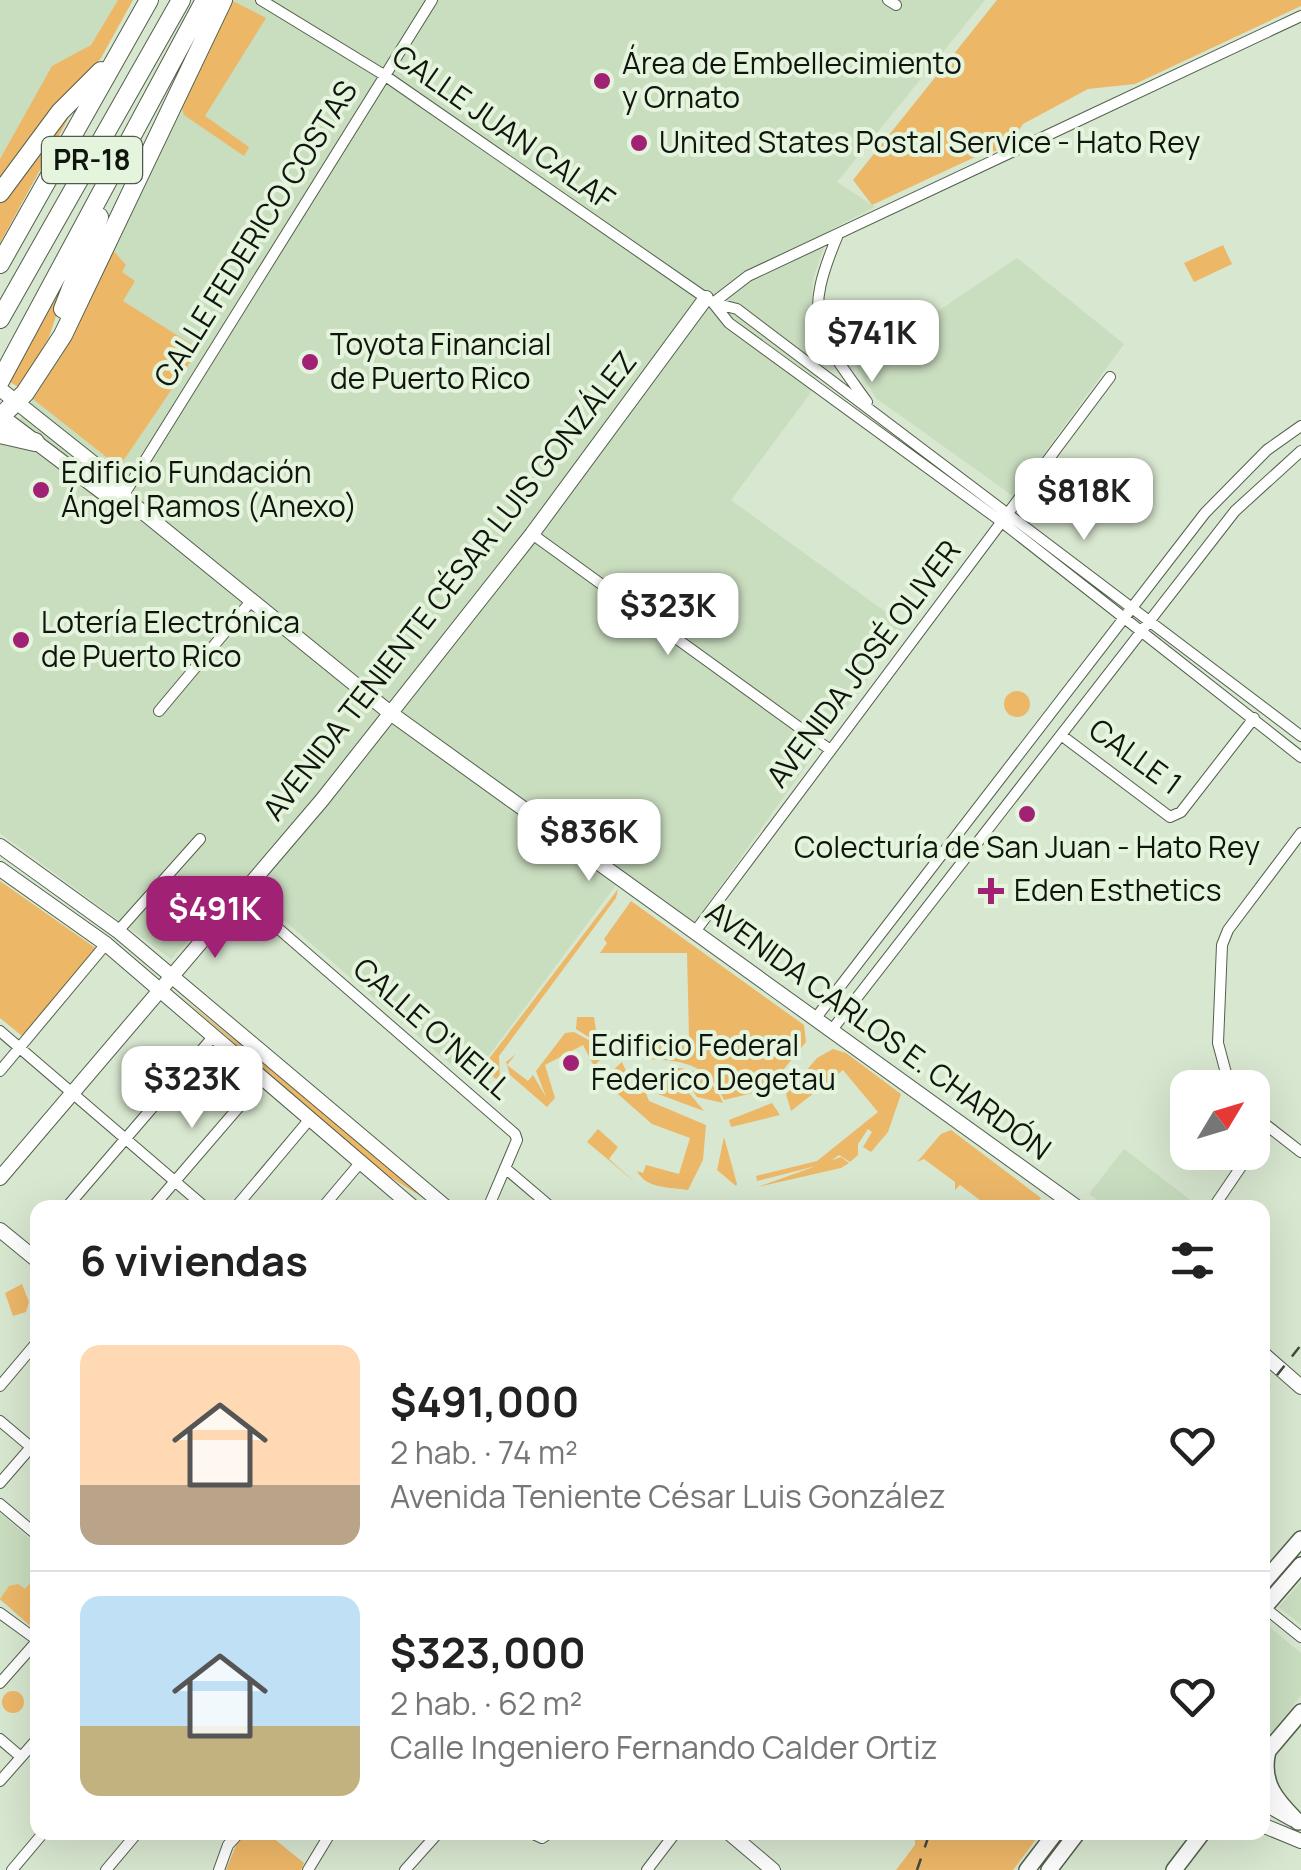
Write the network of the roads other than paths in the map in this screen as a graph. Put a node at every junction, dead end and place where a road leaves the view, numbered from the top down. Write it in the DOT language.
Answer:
graph roads {
  1 [pos="149,0"];
  2 [pos="182,0"];
  3 [pos="223,0"];
  4 [pos="261,0"];
  5 [pos="432,0"];
  6 [pos="202,6"];
  7 [pos="1301,16"];
  8 [pos="119,53"];
  9 [pos="384,75"];
  10 [pos="111,176"];
  11 [pos="0,193"];
  12 [pos="838,236"];
  13 [pos="0,264"];
  14 [pos="709,300"];
  15 [pos="0,319"];
  16 [pos="46,362"];
  17 [pos="1110,377"];
  18 [pos="0,382"];
  19 [pos="0,390"];
  20 [pos="17,402"];
  21 [pos="874,410"];
  22 [pos="0,416"];
  23 [pos="1301,426"];
  24 [pos="0,434"];
  25 [pos="36,442"];
  26 [pos="1301,450"];
  27 [pos="124,496"];
  28 [pos="1006,517"];
  29 [pos="1196,526"];
  30 [pos="532,534"];
  31 [pos="1213,539"];
  32 [pos="252,600"];
  33 [pos="1134,606"];
  34 [pos="1126,616"];
  35 [pos="1151,619"];
  36 [pos="1142,630"];
  37 [pos="363,690"];
  38 [pos="158,711"];
  39 [pos="389,712"];
  40 [pos="1254,718"];
  41 [pos="1061,735"];
  42 [pos="1301,736"];
  43 [pos="828,749"];
  44 [pos="359,751"];
  45 [pos="1301,757"];
  46 [pos="1301,833"];
  47 [pos="200,839"];
  48 [pos="0,846"];
  49 [pos="0,869"];
  50 [pos="242,897"];
  51 [pos="118,932"];
  52 [pos="694,933"];
  53 [pos="106,944"];
  54 [pos="172,976"];
  55 [pos="160,991"];
  56 [pos="815,1019"];
  57 [pos="0,1031"];
  58 [pos="831,1031"];
  59 [pos="212,1037"];
  60 [pos="20,1048"];
  61 [pos="1225,1070"];
  62 [pos="0,1072"];
  63 [pos="262,1080"];
  64 [pos="72,1093"];
  65 [pos="309,1120"];
  66 [pos="1270,1129"];
  67 [pos="125,1138"];
  68 [pos="1301,1152"];
  69 [pos="360,1163"];
  70 [pos="506,1168"];
  71 [pos="1239,1170"];
  72 [pos="0,1178"];
  73 [pos="175,1181"];
  74 [pos="73,1200"];
  75 [pos="159,1200"];
  76 [pos="197,1200"];
  77 [pos="242,1200"];
  78 [pos="329,1200"];
  79 [pos="403,1200"];
  80 [pos="437,1200"];
  81 [pos="492,1200"];
  82 [pos="543,1200"];
  83 [pos="1067,1200"];
  84 [pos="1218,1200"];
  85 [pos="0,1230"];
  86 [pos="30,1249"];
  87 [pos="30,1351"];
  88 [pos="1270,1360"];
  89 [pos="0,1386"];
  90 [pos="1301,1387"];
  91 [pos="0,1421"];
  92 [pos="30,1442"];
  93 [pos="30,1451"];
  94 [pos="0,1482"];
  95 [pos="0,1504"];
  96 [pos="30,1529"];
  97 [pos="1301,1539"];
  98 [pos="1301,1565"];
  99 [pos="1270,1575"];
  100 [pos="1270,1602"];
  101 [pos="0,1613"];
  102 [pos="1270,1614"];
  103 [pos="30,1635"];
  104 [pos="1301,1638"];
  105 [pos="30,1648"];
  106 [pos="0,1683"];
  107 [pos="1301,1712"];
  108 [pos="0,1739"];
  109 [pos="30,1747"];
  110 [pos="1270,1749"];
  111 [pos="21,1757"];
  112 [pos="0,1782"];
  113 [pos="1270,1790"];
  114 [pos="1270,1806"];
  115 [pos="1300,1823"];
  116 [pos="1270,1828"];
  117 [pos="37,1840"];
  118 [pos="131,1840"];
  119 [pos="233,1840"];
  120 [pos="325,1840"];
  121 [pos="431,1840"];
  122 [pos="670,1840"];
  123 [pos="737,1840"];
  124 [pos="1050,1840"];
  125 [pos="1072,1840"];
  126 [pos="1198,1840"];
  127 [pos="1301,1842"];
  128 [pos="12,1870"];
  129 [pos="106,1870"];
  130 [pos="218,1870"];
  131 [pos="308,1870"];
  132 [pos="405,1870"];
  133 [pos="647,1870"];
  134 [pos="772,1870"];
  135 [pos="1027,1870"];
  136 [pos="1050,1870"];
  137 [pos="1174,1870"];
  1 -- 8 [label="highway, PR-18"];
  2 -- 15 [label="highway, PR-18"];
  3 -- 16 [label="highway"];
  4 -- 9 [label="street, CALLE JUAN CALAF"];
  5 -- 9 [label="street, CALLE FEDERICO COSTAS"];
  6 -- 10 [label="highway"];
  7 -- 12 [label="street, AVENIDA TENIENTE CÉSAR LUIS GONZÁLEZ"];
  8 -- 11 [label="highway"];
  8 -- 13 [label="highway, PR-18"];
  9 -- 14 [label="street, CALLE JUAN CALAF"];
  9 -- 27 [label="street, CALLE FEDERICO COSTAS"];
  10 -- 16 [label="highway"];
  10 -- 18 [label="highway"];
  12 -- 14 [label="street, AVENIDA TENIENTE CÉSAR LUIS GONZÁLEZ"];
  12 -- 21 [label="street"];
  14 -- 21 [label="street"];
  14 -- 28 [label="street"];
  14 -- 30 [label="street, AVENIDA TENIENTE CÉSAR LUIS GONZÁLEZ"];
  16 -- 20 [label="highway"];
  17 -- 28 [label="street, AVENIDA JOSÉ OLIVER"];
  19 -- 20 [label="street, AVENIDA CARLOS E. CHARDÓN"];
  20 -- 22 [label="highway"];
  20 -- 27 [label="street, AVENIDA CARLOS E. CHARDÓN"];
  21 -- 28 [label="street"];
  22 -- 25 [label="street, AVENIDA CARLOS E. CHARDÓN"];
  23 -- 29 [label="street"];
  24 -- 25 [label="highway"];
  25 -- 27 [label="street, AVENIDA CARLOS E. CHARDÓN"];
  26 -- 31 [label="street"];
  27 -- 32 [label="street, AVENIDA CARLOS E. CHARDÓN"];
  28 -- 33 [label="street"];
  28 -- 34 [label="street"];
  28 -- 43 [label="street, AVENIDA JOSÉ OLIVER"];
  29 -- 31 [label="street"];
  29 -- 33 [label="street"];
  30 -- 39 [label="street, AVENIDA TENIENTE CÉSAR LUIS GONZÁLEZ"];
  30 -- 43 [label="street"];
  31 -- 35 [label="street"];
  32 -- 37 [label="street, AVENIDA CARLOS E. CHARDÓN"];
  32 -- 38 [label="street"];
  33 -- 34 [label="street"];
  33 -- 35 [label="street"];
  34 -- 36 [label="street"];
  34 -- 56 [label="street"];
  35 -- 36 [label="street"];
  35 -- 42 [label="street"];
  36 -- 40 [label="street"];
  36 -- 41 [label="street"];
  37 -- 39 [label="street, AVENIDA CARLOS E. CHARDÓN"];
  37 -- 44 [label="street"];
  39 -- 44 [label="street, AVENIDA TENIENTE CÉSAR LUIS GONZÁLEZ"];
  39 -- 52 [label="street, AVENIDA CARLOS E. CHARDÓN"];
  40 -- 41 [label="street, CALLE 1"];
  40 -- 45 [label="street"];
  41 -- 58 [label="street"];
  43 -- 52 [label="street, AVENIDA JOSÉ OLIVER"];
  44 -- 50 [label="street, AVENIDA TENIENTE CÉSAR LUIS GONZÁLEZ"];
  46 -- 61 [label="street"];
  47 -- 51 [label="street"];
  48 -- 51 [label="street"];
  49 -- 53 [label="street"];
  50 -- 54 [label="street, AVENIDA TENIENTE CÉSAR LUIS GONZÁLEZ"];
  50 -- 70 [label="street, CALLE O'NEILL"];
  51 -- 54 [label="street"];
  52 -- 56 [label="street, AVENIDA CARLOS E. CHARDÓN"];
  53 -- 55 [label="street"];
  53 -- 60 [label="street"];
  54 -- 55 [label="street, AVENIDA TENIENTE CÉSAR LUIS GONZÁLEZ"];
  54 -- 80 [label="street"];
  55 -- 59 [label="street"];
  55 -- 64 [label="street, AVENIDA TENIENTE CÉSAR LUIS GONZÁLEZ"];
  56 -- 58 [label="street, AVENIDA CARLOS E. CHARDÓN"];
  57 -- 60 [label="street"];
  58 -- 83 [label="street, AVENIDA CARLOS E. CHARDÓN"];
  59 -- 63 [label="street"];
  59 -- 67 [label="street"];
  60 -- 62 [label="street"];
  60 -- 64 [label="street"];
  63 -- 65 [label="street"];
  63 -- 73 [label="street"];
  64 -- 67 [label="street"];
  64 -- 72 [label="street, AVENIDA TENIENTE CÉSAR LUIS GONZÁLEZ"];
  65 -- 69 [label="street"];
  65 -- 77 [label="street"];
  66 -- 68 [label="street"];
  67 -- 73 [label="street"];
  67 -- 74 [label="street"];
  69 -- 78 [label="street"];
  69 -- 79 [label="street"];
  70 -- 81 [label="street"];
  70 -- 82 [label="street"];
  71 -- 84 [label="street"];
  73 -- 75 [label="street"];
  73 -- 76 [label="street"];
  85 -- 86 [label="street"];
  87 -- 89 [label="street"];
  88 -- 90 [label="street"];
  91 -- 92 [label="street"];
  93 -- 94 [label="street"];
  95 -- 96 [label="street"];
  97 -- 99 [label="main road"];
  98 -- 100 [label="main road"];
  101 -- 103 [label="street"];
  102 -- 104 [label="street"];
  105 -- 106 [label="street"];
  107 -- 110 [label="main road"];
  108 -- 111 [label="street"];
  109 -- 111 [label="street"];
  111 -- 112 [label="street"];
  113 -- 115 [label="main road"];
  114 -- 115 [label="street"];
  116 -- 127 [label="street"];
  117 -- 128 [label="street"];
  118 -- 129 [label="street"];
  119 -- 130 [label="street"];
  120 -- 131 [label="street"];
  121 -- 132 [label="street"];
  122 -- 133 [label="street"];
  123 -- 134 [label="street"];
  124 -- 135 [label="main road"];
  125 -- 136 [label="main road"];
  126 -- 137 [label="main road"];
}
